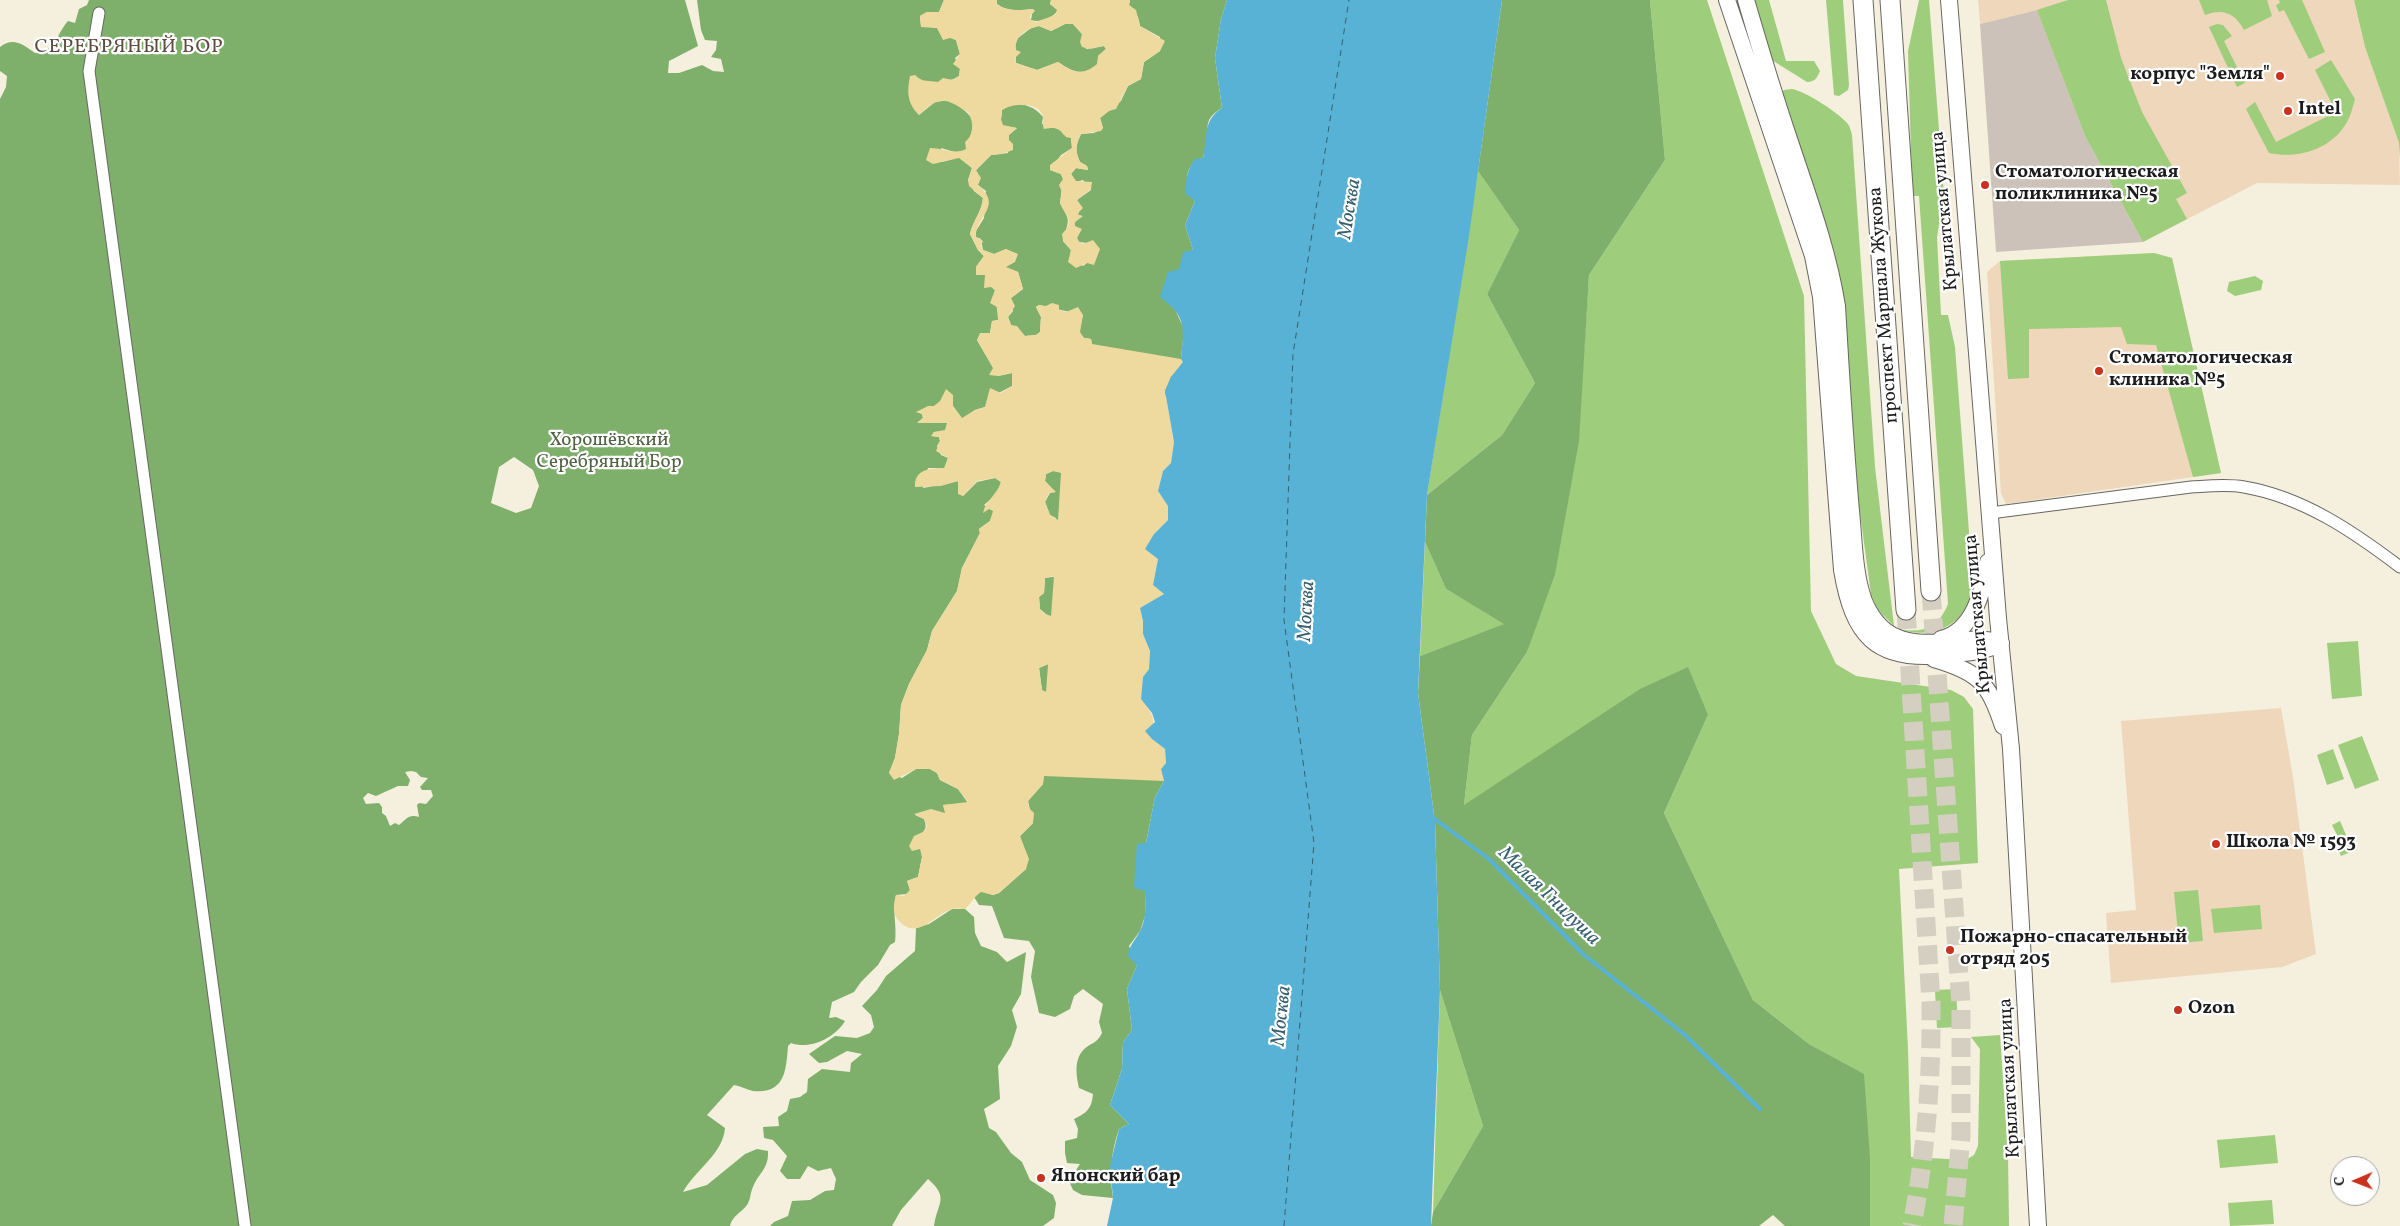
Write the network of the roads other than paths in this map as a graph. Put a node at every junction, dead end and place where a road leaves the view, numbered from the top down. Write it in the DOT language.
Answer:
graph roads {
  1 [pos="1727,0"];
  2 [pos="1746,0"];
  3 [pos="1863,0"];
  4 [pos="1890,0"];
  5 [pos="1949,0"];
  6 [pos="99,13"];
  7 [pos="1990,513"];
  8 [pos="1992,538"];
  9 [pos="2400,567"];
  10 [pos="1931,590"];
  11 [pos="1906,610"];
  12 [pos="2001,643"];
  13 [pos="1927,650"];
  14 [pos="2011,750"];
  15 [pos="245,1226"];
  16 [pos="2038,1226"];
  1 -- 13 [label="main road"];
  2 -- 13 [label="main road"];
  3 -- 11 [label="main road, проспект Маршала Жукова"];
  4 -- 10 [label="main road, проспект Маршала Жукова"];
  5 -- 7 [label="main road, Крылатская улица"];
  6 -- 15 [label="street"];
  7 -- 8 [label="main road, Крылатская улица"];
  7 -- 9 [label="street"];
  8 -- 12 [label="main road, Крылатская улица"];
  8 -- 13 [label="main road"];
  12 -- 13 [label="main road"];
  12 -- 14 [label="main road, Крылатская улица"];
  13 -- 14 [label="main road"];
  14 -- 16 [label="main road, Крылатская улица"];
}
